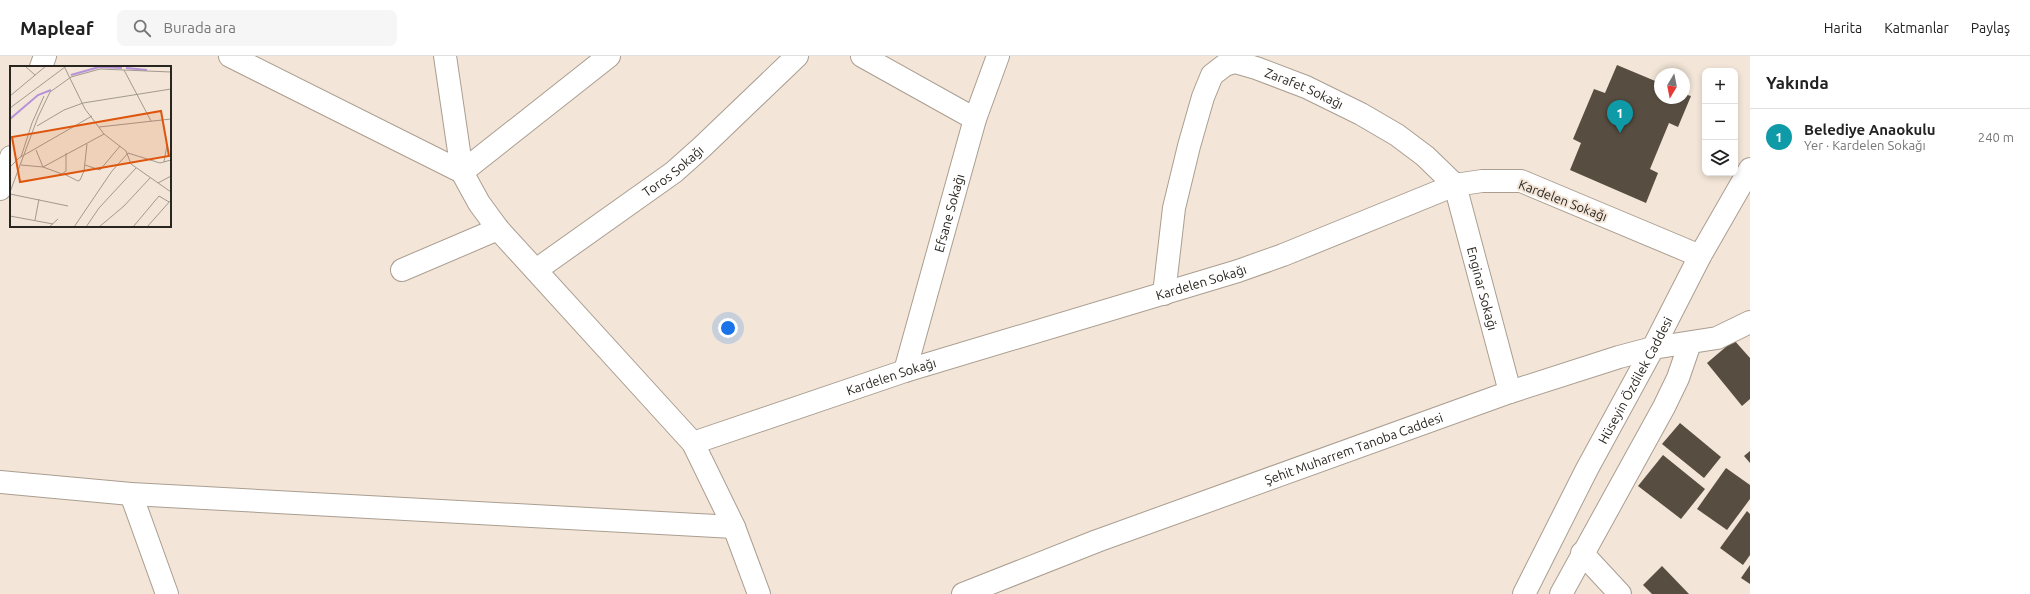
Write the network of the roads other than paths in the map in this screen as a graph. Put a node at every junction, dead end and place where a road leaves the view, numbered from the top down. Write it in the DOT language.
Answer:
graph roads {
  1 [pos="45,56"];
  2 [pos="230,56"];
  3 [pos="445,56"];
  4 [pos="608,56"];
  5 [pos="797,56"];
  6 [pos="862,56"];
  7 [pos="998,56"];
  8 [pos="1232,59"];
  9 [pos="42,66"];
  10 [pos="975,119"];
  11 [pos="10,160"];
  12 [pos="1750,169"];
  13 [pos="462,172"];
  14 [pos="1455,185"];
  15 [pos="0,189"];
  16 [pos="498,229"];
  17 [pos="1700,256"];
  18 [pos="402,270"];
  19 [pos="536,270"];
  20 [pos="1164,294"];
  21 [pos="1747,329"];
  22 [pos="1690,343"];
  23 [pos="1653,348"];
  24 [pos="905,371"];
  25 [pos="1510,392"];
  26 [pos="693,443"];
  27 [pos="0,482"];
  28 [pos="131,494"];
  29 [pos="734,527"];
  30 [pos="1582,553"];
  31 [pos="167,594"];
  32 [pos="759,594"];
  33 [pos="963,594"];
  34 [pos="1524,594"];
  35 [pos="1561,594"];
  36 [pos="1620,594"];
  1 -- 9 [label="street"];
  2 -- 13 [label="street"];
  3 -- 13 [label="street"];
  4 -- 13 [label="street"];
  5 -- 19 [label="street, Toros Sokağı"];
  6 -- 10 [label="street"];
  7 -- 10 [label="street, Efsane Sokağı"];
  8 -- 14 [label="street, Zarafet Sokağı"];
  8 -- 20 [label="street, Zarafet Sokağı"];
  10 -- 24 [label="street, Efsane Sokağı"];
  11 -- 15 [label="street"];
  12 -- 17 [label="street, Hüseyin Özdilek Caddesi"];
  13 -- 16 [label="street"];
  14 -- 17 [label="street, Kardelen Sokağı"];
  14 -- 20 [label="street, Kardelen Sokağı"];
  14 -- 25 [label="street, Enginar Sokağı"];
  16 -- 18 [label="street"];
  16 -- 19 [label="street"];
  17 -- 23 [label="street, Hüseyin Özdilek Caddesi"];
  19 -- 26 [label="street"];
  20 -- 24 [label="street, Kardelen Sokağı"];
  21 -- 22 [label="street, Şehit Muharrem Tanoba Caddesi"];
  22 -- 23 [label="street, Şehit Muharrem Tanoba Caddesi"];
  22 -- 30 [label="street"];
  23 -- 25 [label="street, Şehit Muharrem Tanoba Caddesi"];
  23 -- 34 [label="street, Hüseyin Özdilek Caddesi"];
  24 -- 26 [label="street, Kardelen Sokağı"];
  25 -- 33 [label="street, Şehit Muharrem Tanoba Caddesi"];
  26 -- 29 [label="street"];
  27 -- 28 [label="street"];
  28 -- 29 [label="street"];
  28 -- 31 [label="street"];
  29 -- 32 [label="street"];
  30 -- 35 [label="street"];
  30 -- 36 [label="street"];
}
